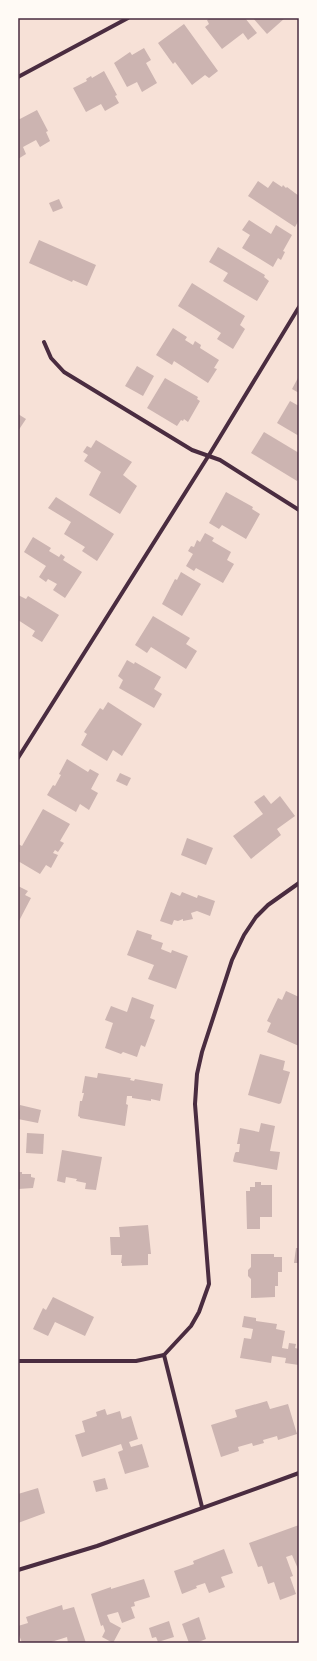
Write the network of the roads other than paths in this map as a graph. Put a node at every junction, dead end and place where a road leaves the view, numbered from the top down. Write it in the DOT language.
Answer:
graph roads {
  1 [pos="128,18"];
  2 [pos="18,77"];
  3 [pos="299,307"];
  4 [pos="44,342"];
  5 [pos="209,455"];
  6 [pos="299,510"];
  7 [pos="18,758"];
  8 [pos="299,883"];
  9 [pos="164,1355"];
  10 [pos="18,1362"];
  11 [pos="299,1473"];
  12 [pos="202,1507"];
  13 [pos="18,1570"];
  1 -- 2 [label="street"];
  3 -- 5 [label="street"];
  4 -- 5 [label="street"];
  5 -- 6 [label="street"];
  5 -- 7 [label="street"];
  8 -- 9 [label="street"];
  9 -- 10 [label="street"];
  9 -- 12 [label="street"];
  11 -- 12 [label="street"];
  12 -- 13 [label="street"];
}
